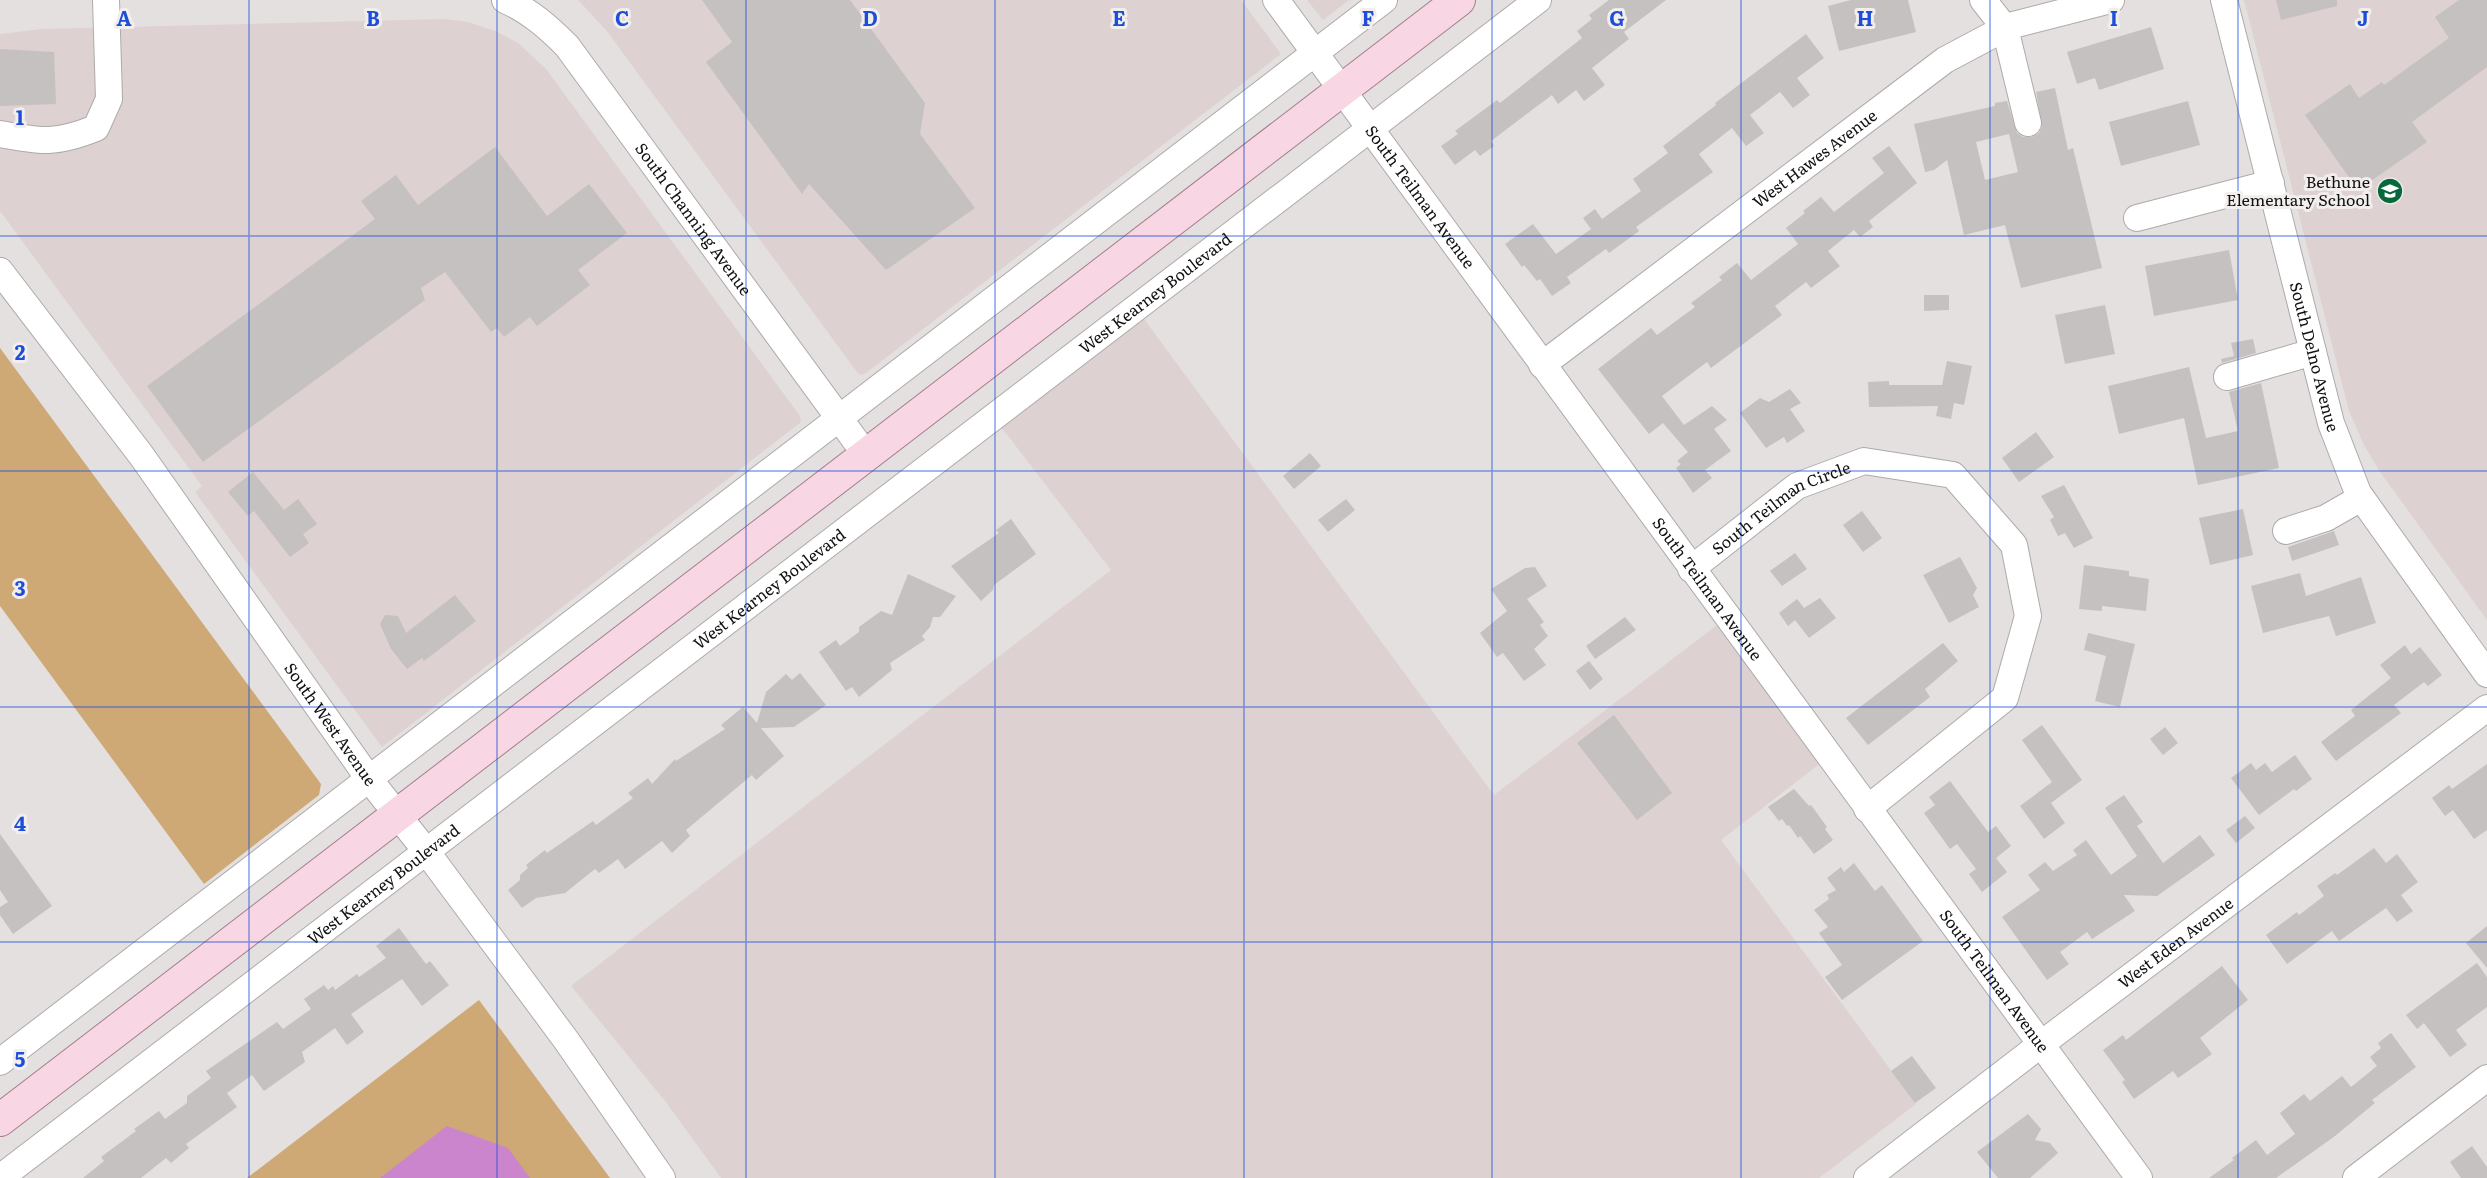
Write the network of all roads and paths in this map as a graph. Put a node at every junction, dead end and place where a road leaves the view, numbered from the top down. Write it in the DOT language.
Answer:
graph roads {
  1 [pos="106,0"];
  2 [pos="505,0"];
  3 [pos="1276,0"];
  4 [pos="1384,0"];
  5 [pos="1459,0"];
  6 [pos="1538,0"];
  7 [pos="1983,0"];
  8 [pos="2111,0"];
  9 [pos="2224,0"];
  10 [pos="2006,28"];
  11 [pos="1314,53"];
  12 [pos="1342,91"];
  13 [pos="2028,123"];
  14 [pos="1370,129"];
  15 [pos="0,134"];
  16 [pos="2271,183"];
  17 [pos="2138,218"];
  18 [pos="0,271"];
  19 [pos="2313,352"];
  20 [pos="1542,365"];
  21 [pos="2227,377"];
  22 [pos="839,418"];
  23 [pos="866,455"];
  24 [pos="2361,498"];
  25 [pos="2286,531"];
  26 [pos="1691,568"];
  27 [pos="2487,674"];
  28 [pos="2487,708"];
  29 [pos="369,779"];
  30 [pos="1867,809"];
  31 [pos="398,814"];
  32 [pos="426,851"];
  33 [pos="2040,1045"];
  34 [pos="0,1062"];
  35 [pos="2487,1078"];
  36 [pos="0,1120"];
  37 [pos="0,1178"];
  38 [pos="662,1178"];
  39 [pos="1867,1178"];
  40 [pos="2139,1178"];
  41 [pos="2356,1178"];
  1 -- 15 [label="street"];
  2 -- 22 [label="street, South Channing Avenue"];
  3 -- 11 [label="street, South Teilman Avenue"];
  4 -- 11 [label="street"];
  5 -- 12 [label="main road"];
  6 -- 14 [label="street, West Kearney Boulevard"];
  7 -- 10 [label="street"];
  8 -- 10 [label="street, West Hawes Avenue"];
  9 -- 16 [label="street, South Delno Avenue"];
  10 -- 13 [label="street"];
  10 -- 20 [label="street, West Hawes Avenue"];
  11 -- 12 [label="street, South Teilman Avenue"];
  11 -- 22 [label="street"];
  12 -- 14 [label="street, South Teilman Avenue"];
  12 -- 23 [label="main road"];
  14 -- 20 [label="street, South Teilman Avenue"];
  14 -- 32 [label="street, West Kearney Boulevard"];
  16 -- 17 [label="street"];
  16 -- 19 [label="street, South Delno Avenue"];
  18 -- 29 [label="street, South West Avenue"];
  19 -- 21 [label="street"];
  19 -- 24 [label="street, South Delno Avenue"];
  20 -- 26 [label="street, South Teilman Avenue"];
  22 -- 23 [label="street, South Channing Avenue"];
  22 -- 29 [label="street"];
  23 -- 31 [label="main road"];
  24 -- 25 [label="street"];
  24 -- 27 [label="street, South Delno Avenue"];
  26 -- 30 [label="street, South Teilman Avenue"];
  26 -- 30 [label="street, South Teilman Circle"];
  28 -- 33 [label="street, West Eden Avenue"];
  29 -- 31 [label="street, South West Avenue"];
  29 -- 34 [label="street"];
  30 -- 33 [label="street, South Teilman Avenue"];
  31 -- 32 [label="street, South West Avenue"];
  31 -- 36 [label="main road"];
  32 -- 37 [label="street, West Kearney Boulevard"];
  32 -- 38 [label="street, South West Avenue"];
  33 -- 39 [label="street, West Eden Avenue"];
  33 -- 40 [label="street, South Teilman Avenue"];
  35 -- 41 [label="street"];
}
